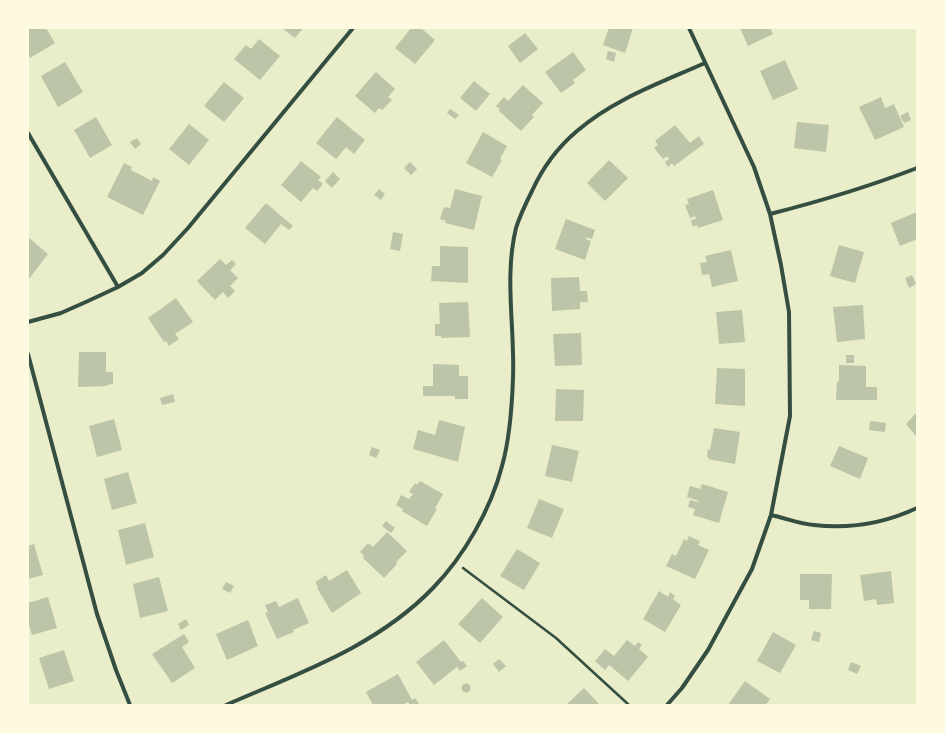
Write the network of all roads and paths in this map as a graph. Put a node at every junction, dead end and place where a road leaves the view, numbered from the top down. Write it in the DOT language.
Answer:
graph roads {
  1 [pos="353,28"];
  2 [pos="689,28"];
  3 [pos="705,63"];
  4 [pos="28,133"];
  5 [pos="917,168"];
  6 [pos="770,214"];
  7 [pos="118,287"];
  8 [pos="28,322"];
  9 [pos="28,354"];
  10 [pos="917,508"];
  11 [pos="771,514"];
  12 [pos="454,562"];
  13 [pos="130,705"];
  14 [pos="226,705"];
  15 [pos="629,705"];
  16 [pos="667,705"];
  1 -- 7 [label="street"];
  2 -- 3 [label="street"];
  3 -- 6 [label="street"];
  3 -- 12 [label="street"];
  4 -- 7 [label="street"];
  5 -- 6 [label="street"];
  6 -- 11 [label="street"];
  7 -- 8 [label="street"];
  9 -- 13 [label="street"];
  10 -- 11 [label="street"];
  11 -- 16 [label="street"];
  12 -- 14 [label="street"];
  12 -- 15 [label="path"];
}
